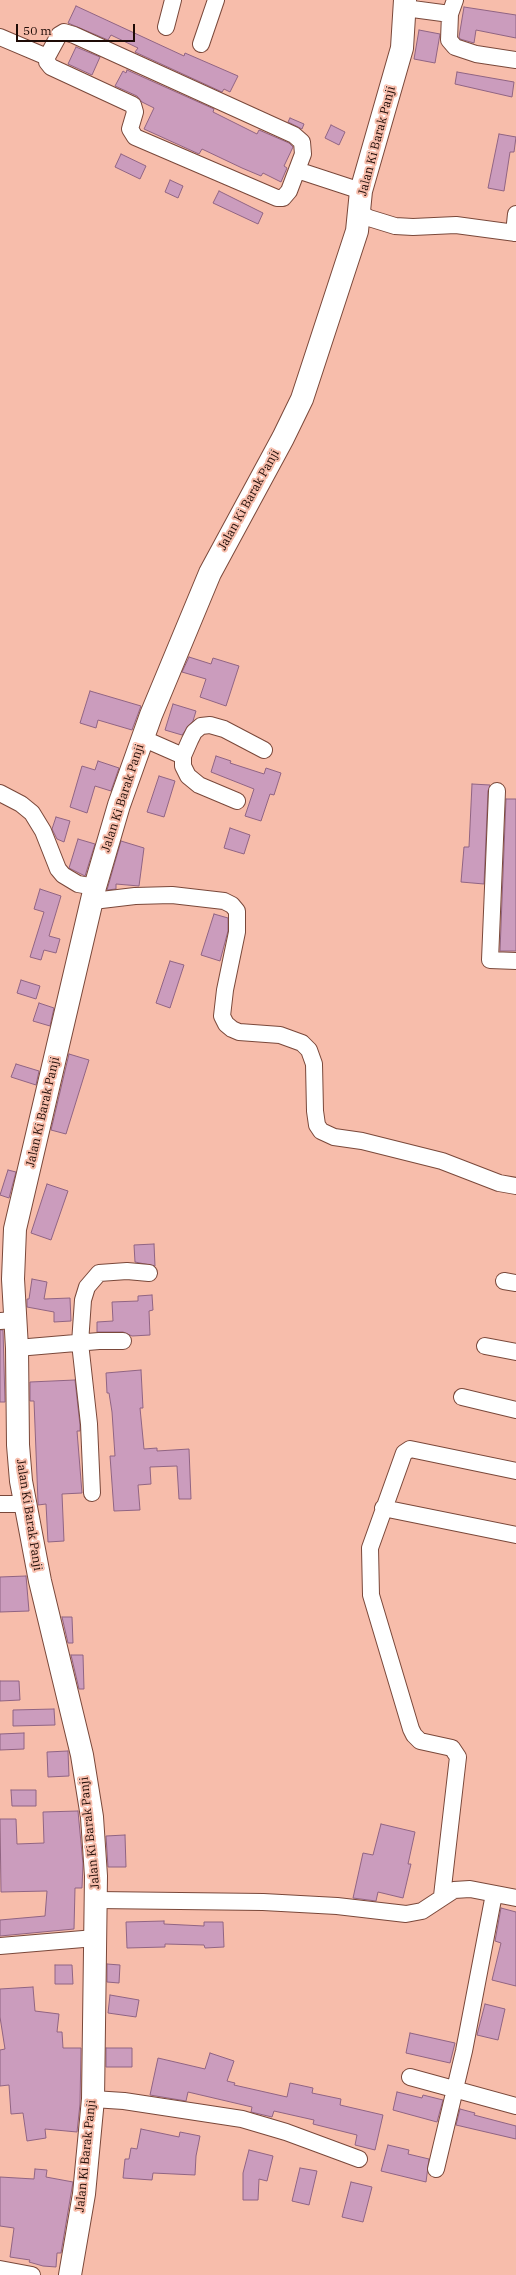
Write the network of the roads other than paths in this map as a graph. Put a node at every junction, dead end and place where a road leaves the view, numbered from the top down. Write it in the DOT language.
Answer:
graph roads {
  1 [pos="173,0"];
  2 [pos="216,0"];
  3 [pos="405,4"];
  4 [pos="453,7"];
  5 [pos="166,27"];
  6 [pos="0,37"];
  7 [pos="202,44"];
  8 [pos="47,57"];
  9 [pos="516,60"];
  10 [pos="297,170"];
  11 [pos="360,191"];
  12 [pos="359,213"];
  13 [pos="516,214"];
  14 [pos="515,233"];
  15 [pos="142,738"];
  16 [pos="264,750"];
  17 [pos="183,756"];
  18 [pos="497,791"];
  19 [pos="0,794"];
  20 [pos="237,801"];
  21 [pos="94,894"];
  22 [pos="516,961"];
  23 [pos="516,1186"];
  24 [pos="149,1273"];
  25 [pos="6,1279"];
  26 [pos="8,1320"];
  27 [pos="123,1341"];
  28 [pos="80,1343"];
  29 [pos="485,1346"];
  30 [pos="17,1348"];
  31 [pos="516,1352"];
  32 [pos="462,1397"];
  33 [pos="516,1410"];
  34 [pos="516,1471"];
  35 [pos="92,1494"];
  36 [pos="0,1504"];
  37 [pos="25,1504"];
  38 [pos="383,1508"];
  39 [pos="516,1535"];
  40 [pos="494,1894"];
  41 [pos="442,1896"];
  42 [pos="516,1898"];
  43 [pos="97,1900"];
  44 [pos="95,1938"];
  45 [pos="0,1946"];
  46 [pos="410,2077"];
  47 [pos="455,2091"];
  48 [pos="93,2099"];
  49 [pos="516,2106"];
  50 [pos="359,2159"];
  51 [pos="436,2169"];
  52 [pos="0,2269"];
  53 [pos="32,2275"];
  54 [pos="70,2275"];
  1 -- 5 [label="street"];
  2 -- 7 [label="street"];
  3 -- 4 [label="street"];
  3 -- 11 [label="street, Jalan Ki Barak Panji"];
  4 -- 9 [label="street"];
  6 -- 8 [label="street"];
  8 -- 10 [label="street"];
  8 -- 10 [label="street"];
  10 -- 11 [label="street"];
  11 -- 12 [label="street, Jalan Ki Barak Panji"];
  12 -- 14 [label="street"];
  12 -- 15 [label="street, Jalan Ki Barak Panji"];
  13 -- 14 [label="street"];
  15 -- 17 [label="street"];
  15 -- 21 [label="street, Jalan Ki Barak Panji"];
  16 -- 17 [label="street"];
  17 -- 20 [label="street"];
  18 -- 22 [label="street"];
  19 -- 21 [label="street"];
  21 -- 23 [label="street"];
  21 -- 25 [label="street, Jalan Ki Barak Panji"];
  24 -- 28 [label="street"];
  25 -- 26 [label="street, Jalan Ki Barak Panji"];
  26 -- 30 [label="street, Jalan Ki Barak Panji"];
  27 -- 28 [label="street"];
  28 -- 30 [label="street"];
  28 -- 35 [label="street"];
  29 -- 31 [label="street"];
  30 -- 37 [label="street, Jalan Ki Barak Panji"];
  32 -- 33 [label="street"];
  34 -- 38 [label="street"];
  36 -- 37 [label="street"];
  37 -- 43 [label="street, Jalan Ki Barak Panji"];
  38 -- 39 [label="street"];
  38 -- 41 [label="street"];
  40 -- 41 [label="street"];
  40 -- 42 [label="street"];
  40 -- 47 [label="street"];
  41 -- 43 [label="street"];
  43 -- 44 [label="street, Jalan Ki Barak Panji"];
  44 -- 45 [label="street"];
  44 -- 48 [label="street, Jalan Ki Barak Panji"];
  46 -- 47 [label="street"];
  47 -- 49 [label="street"];
  47 -- 51 [label="street"];
  48 -- 50 [label="street"];
  48 -- 54 [label="street, Jalan Ki Barak Panji"];
  52 -- 53 [label="street"];
}
